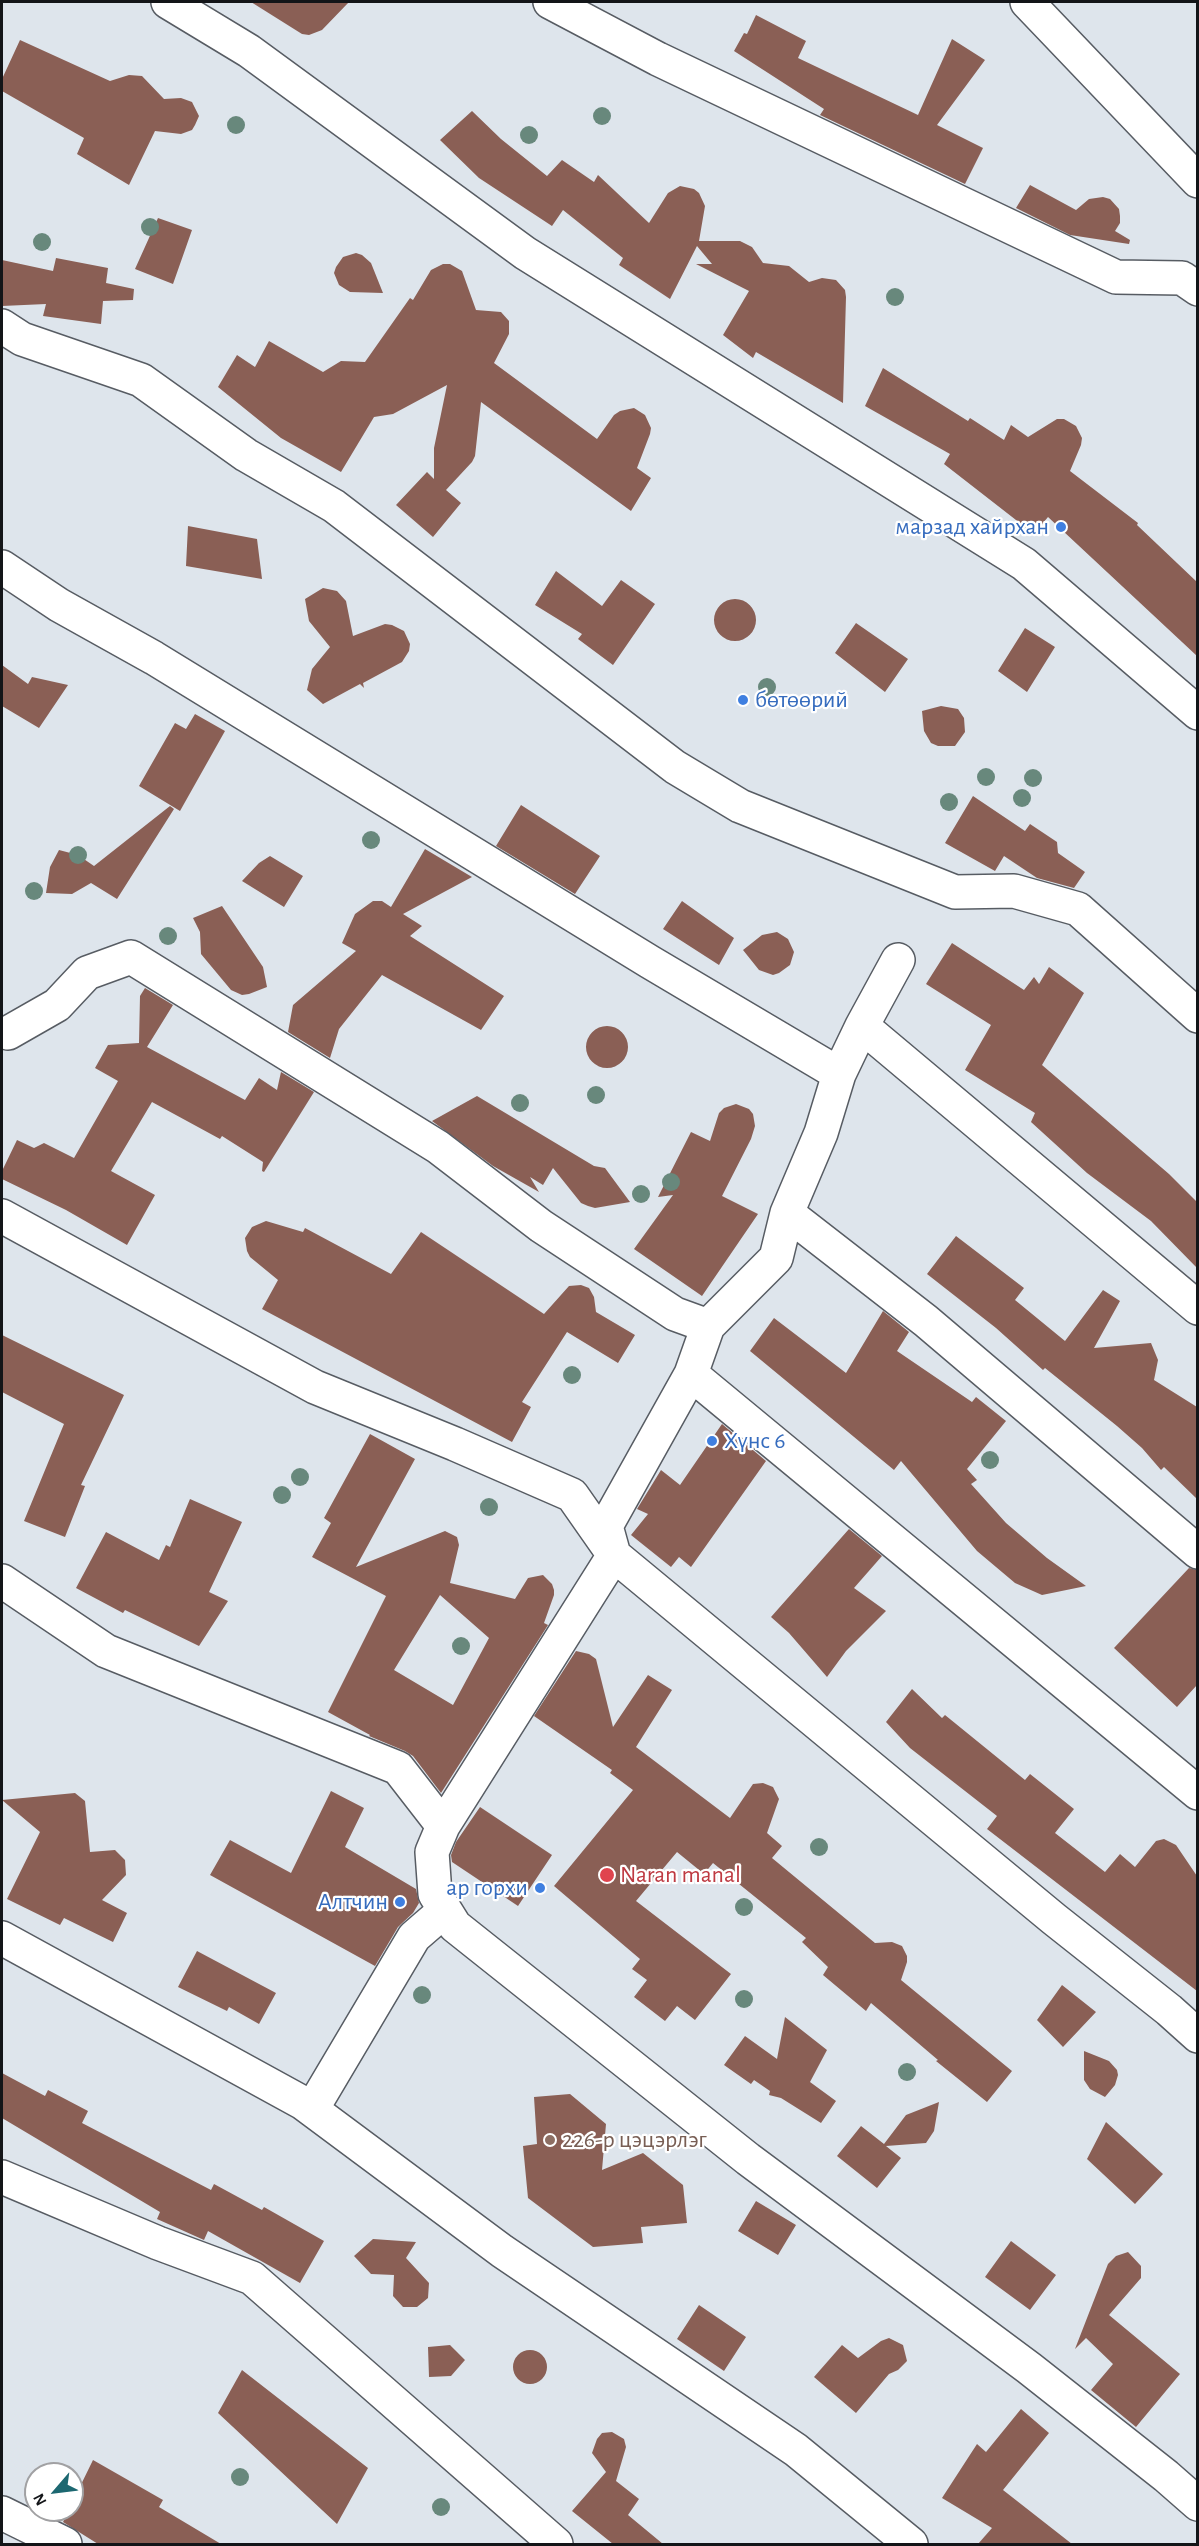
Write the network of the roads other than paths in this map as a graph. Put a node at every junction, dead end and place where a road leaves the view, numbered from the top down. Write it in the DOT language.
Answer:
graph roads {
  1 [pos="168,2"];
  2 [pos="550,2"];
  3 [pos="1027,2"];
  4 [pos="1197,181"];
  5 [pos="1197,290"];
  6 [pos="2,326"];
  7 [pos="2,567"];
  8 [pos="1197,713"];
  9 [pos="898,960"];
  10 [pos="1197,1016"];
  11 [pos="862,1026"];
  12 [pos="4,1030"];
  13 [pos="839,1074"];
  14 [pos="787,1213"];
  15 [pos="2,1216"];
  16 [pos="1197,1308"];
  17 [pos="708,1326"];
  18 [pos="691,1374"];
  19 [pos="1197,1551"];
  20 [pos="614,1556"];
  21 [pos="2,1581"];
  22 [pos="1197,1793"];
  23 [pos="443,1826"];
  24 [pos="444,1911"];
  25 [pos="2,1938"];
  26 [pos="1197,2036"];
  27 [pos="312,2109"];
  28 [pos="2,2177"];
  29 [pos="1197,2504"];
  30 [pos="2,2513"];
  31 [pos="65,2544"];
  32 [pos="556,2544"];
  33 [pos="911,2544"];
  1 -- 8 [label="street"];
  2 -- 5 [label="street"];
  3 -- 4 [label="street"];
  6 -- 10 [label="street"];
  7 -- 13 [label="street"];
  9 -- 11 [label="street"];
  11 -- 13 [label="street"];
  11 -- 16 [label="street"];
  12 -- 17 [label="street"];
  13 -- 14 [label="street"];
  14 -- 17 [label="street"];
  14 -- 19 [label="street"];
  15 -- 20 [label="street"];
  17 -- 18 [label="street"];
  18 -- 20 [label="street"];
  18 -- 22 [label="street"];
  20 -- 23 [label="street"];
  20 -- 26 [label="street"];
  21 -- 23 [label="street"];
  23 -- 24 [label="street"];
  24 -- 27 [label="street"];
  24 -- 29 [label="street"];
  25 -- 27 [label="street"];
  27 -- 33 [label="street"];
  28 -- 32 [label="street"];
  30 -- 31 [label="street"];
}
